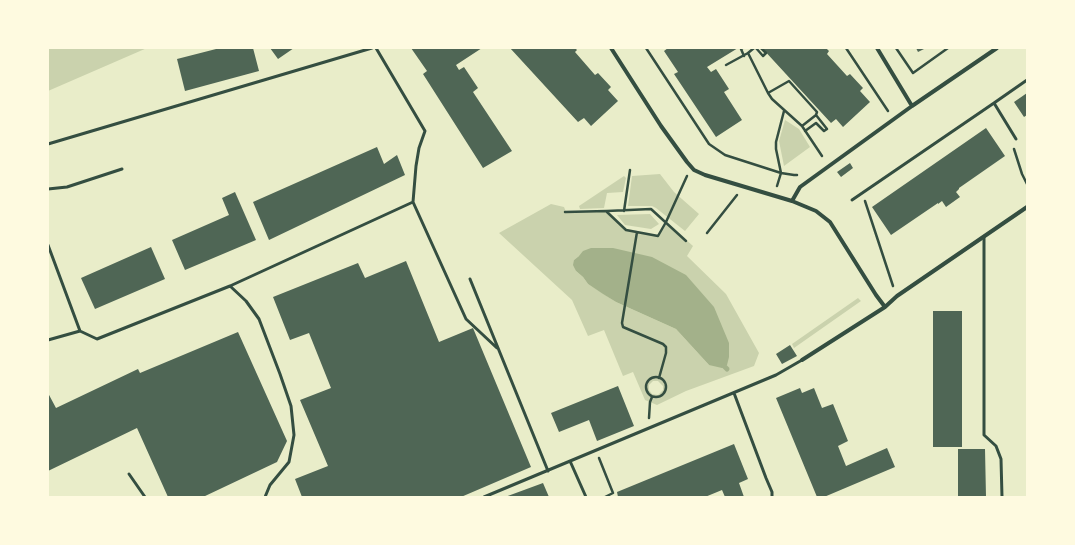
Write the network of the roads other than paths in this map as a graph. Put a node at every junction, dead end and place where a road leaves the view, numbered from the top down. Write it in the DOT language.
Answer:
graph roads {
  1 [pos="372,48"];
  2 [pos="376,48"];
  3 [pos="611,48"];
  4 [pos="877,48"];
  5 [pos="997,48"];
  6 [pos="1027,80"];
  7 [pos="994,103"];
  8 [pos="912,106"];
  9 [pos="1016,139"];
  10 [pos="48,144"];
  11 [pos="122,169"];
  12 [pos="48,189"];
  13 [pos="852,200"];
  14 [pos="792,201"];
  15 [pos="413,202"];
  16 [pos="1027,207"];
  17 [pos="984,237"];
  18 [pos="48,245"];
  19 [pos="470,279"];
  20 [pos="230,286"];
  21 [pos="885,307"];
  22 [pos="80,331"];
  23 [pos="48,340"];
  24 [pos="499,350"];
  25 [pos="802,360"];
  26 [pos="734,392"];
  27 [pos="570,461"];
  28 [pos="548,471"];
  29 [pos="129,474"];
  30 [pos="145,497"];
  31 [pos="265,497"];
  32 [pos="484,497"];
  33 [pos="586,497"];
  34 [pos="772,497"];
  35 [pos="1002,497"];
  1 -- 10 [label="lane"];
  2 -- 15 [label="lane"];
  3 -- 14 [label="street"];
  4 -- 8 [label="street"];
  5 -- 8 [label="street"];
  6 -- 7 [label="lane"];
  7 -- 9 [label="lane"];
  7 -- 13 [label="lane"];
  8 -- 14 [label="street"];
  11 -- 12 [label="lane"];
  14 -- 21 [label="street"];
  15 -- 20 [label="lane"];
  15 -- 24 [label="lane"];
  16 -- 17 [label="street"];
  17 -- 21 [label="street"];
  17 -- 35 [label="lane"];
  18 -- 22 [label="lane"];
  19 -- 24 [label="lane"];
  20 -- 22 [label="lane"];
  20 -- 31 [label="lane"];
  21 -- 25 [label="street"];
  22 -- 23 [label="lane"];
  24 -- 28 [label="lane"];
  25 -- 26 [label="lane"];
  26 -- 27 [label="lane"];
  26 -- 34 [label="lane"];
  27 -- 28 [label="lane"];
  27 -- 33 [label="lane"];
  28 -- 32 [label="lane"];
  29 -- 30 [label="lane"];
}
